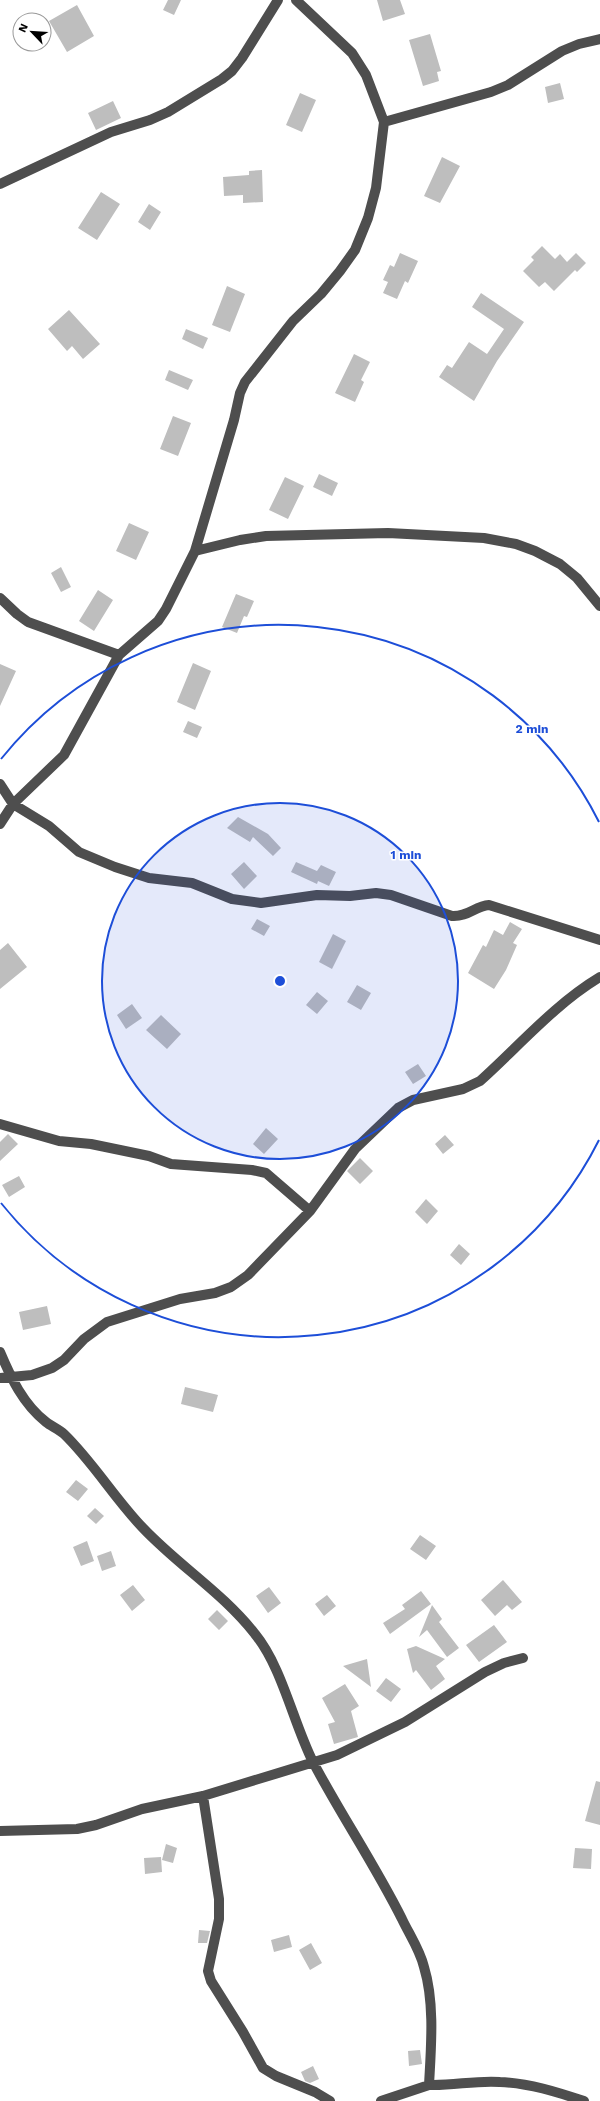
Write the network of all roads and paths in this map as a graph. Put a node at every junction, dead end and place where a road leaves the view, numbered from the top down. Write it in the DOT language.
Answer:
graph roads {
  1 [pos="278,0"];
  2 [pos="296,0"];
  3 [pos="600,39"];
  4 [pos="384,122"];
  5 [pos="0,184"];
  6 [pos="195,551"];
  7 [pos="0,598"];
  8 [pos="600,606"];
  9 [pos="119,655"];
  10 [pos="0,784"];
  11 [pos="13,804"];
  12 [pos="0,824"];
  13 [pos="600,940"];
  14 [pos="600,977"];
  15 [pos="0,1124"];
  16 [pos="310,1211"];
  17 [pos="0,1352"];
  18 [pos="5,1378"];
  19 [pos="523,1658"];
  20 [pos="313,1761"];
  21 [pos="203,1796"];
  22 [pos="0,1831"];
  23 [pos="429,2085"];
  24 [pos="330,2101"];
  25 [pos="381,2101"];
  26 [pos="584,2101"];
  1 -- 5 [label="street"];
  2 -- 4 [label="street"];
  3 -- 4 [label="street"];
  4 -- 6 [label="street"];
  6 -- 8 [label="street"];
  6 -- 9 [label="street"];
  7 -- 9 [label="street"];
  9 -- 11 [label="street"];
  10 -- 11 [label="street"];
  11 -- 12 [label="street"];
  11 -- 13 [label="street"];
  14 -- 16 [label="street"];
  15 -- 16 [label="street"];
  16 -- 18 [label="street"];
  17 -- 18 [label="street"];
  18 -- 20 [label="street"];
  19 -- 20 [label="street"];
  20 -- 21 [label="street"];
  20 -- 23 [label="street"];
  21 -- 22 [label="street"];
  21 -- 24 [label="street"];
  23 -- 25 [label="street"];
  23 -- 26 [label="street"];
}
